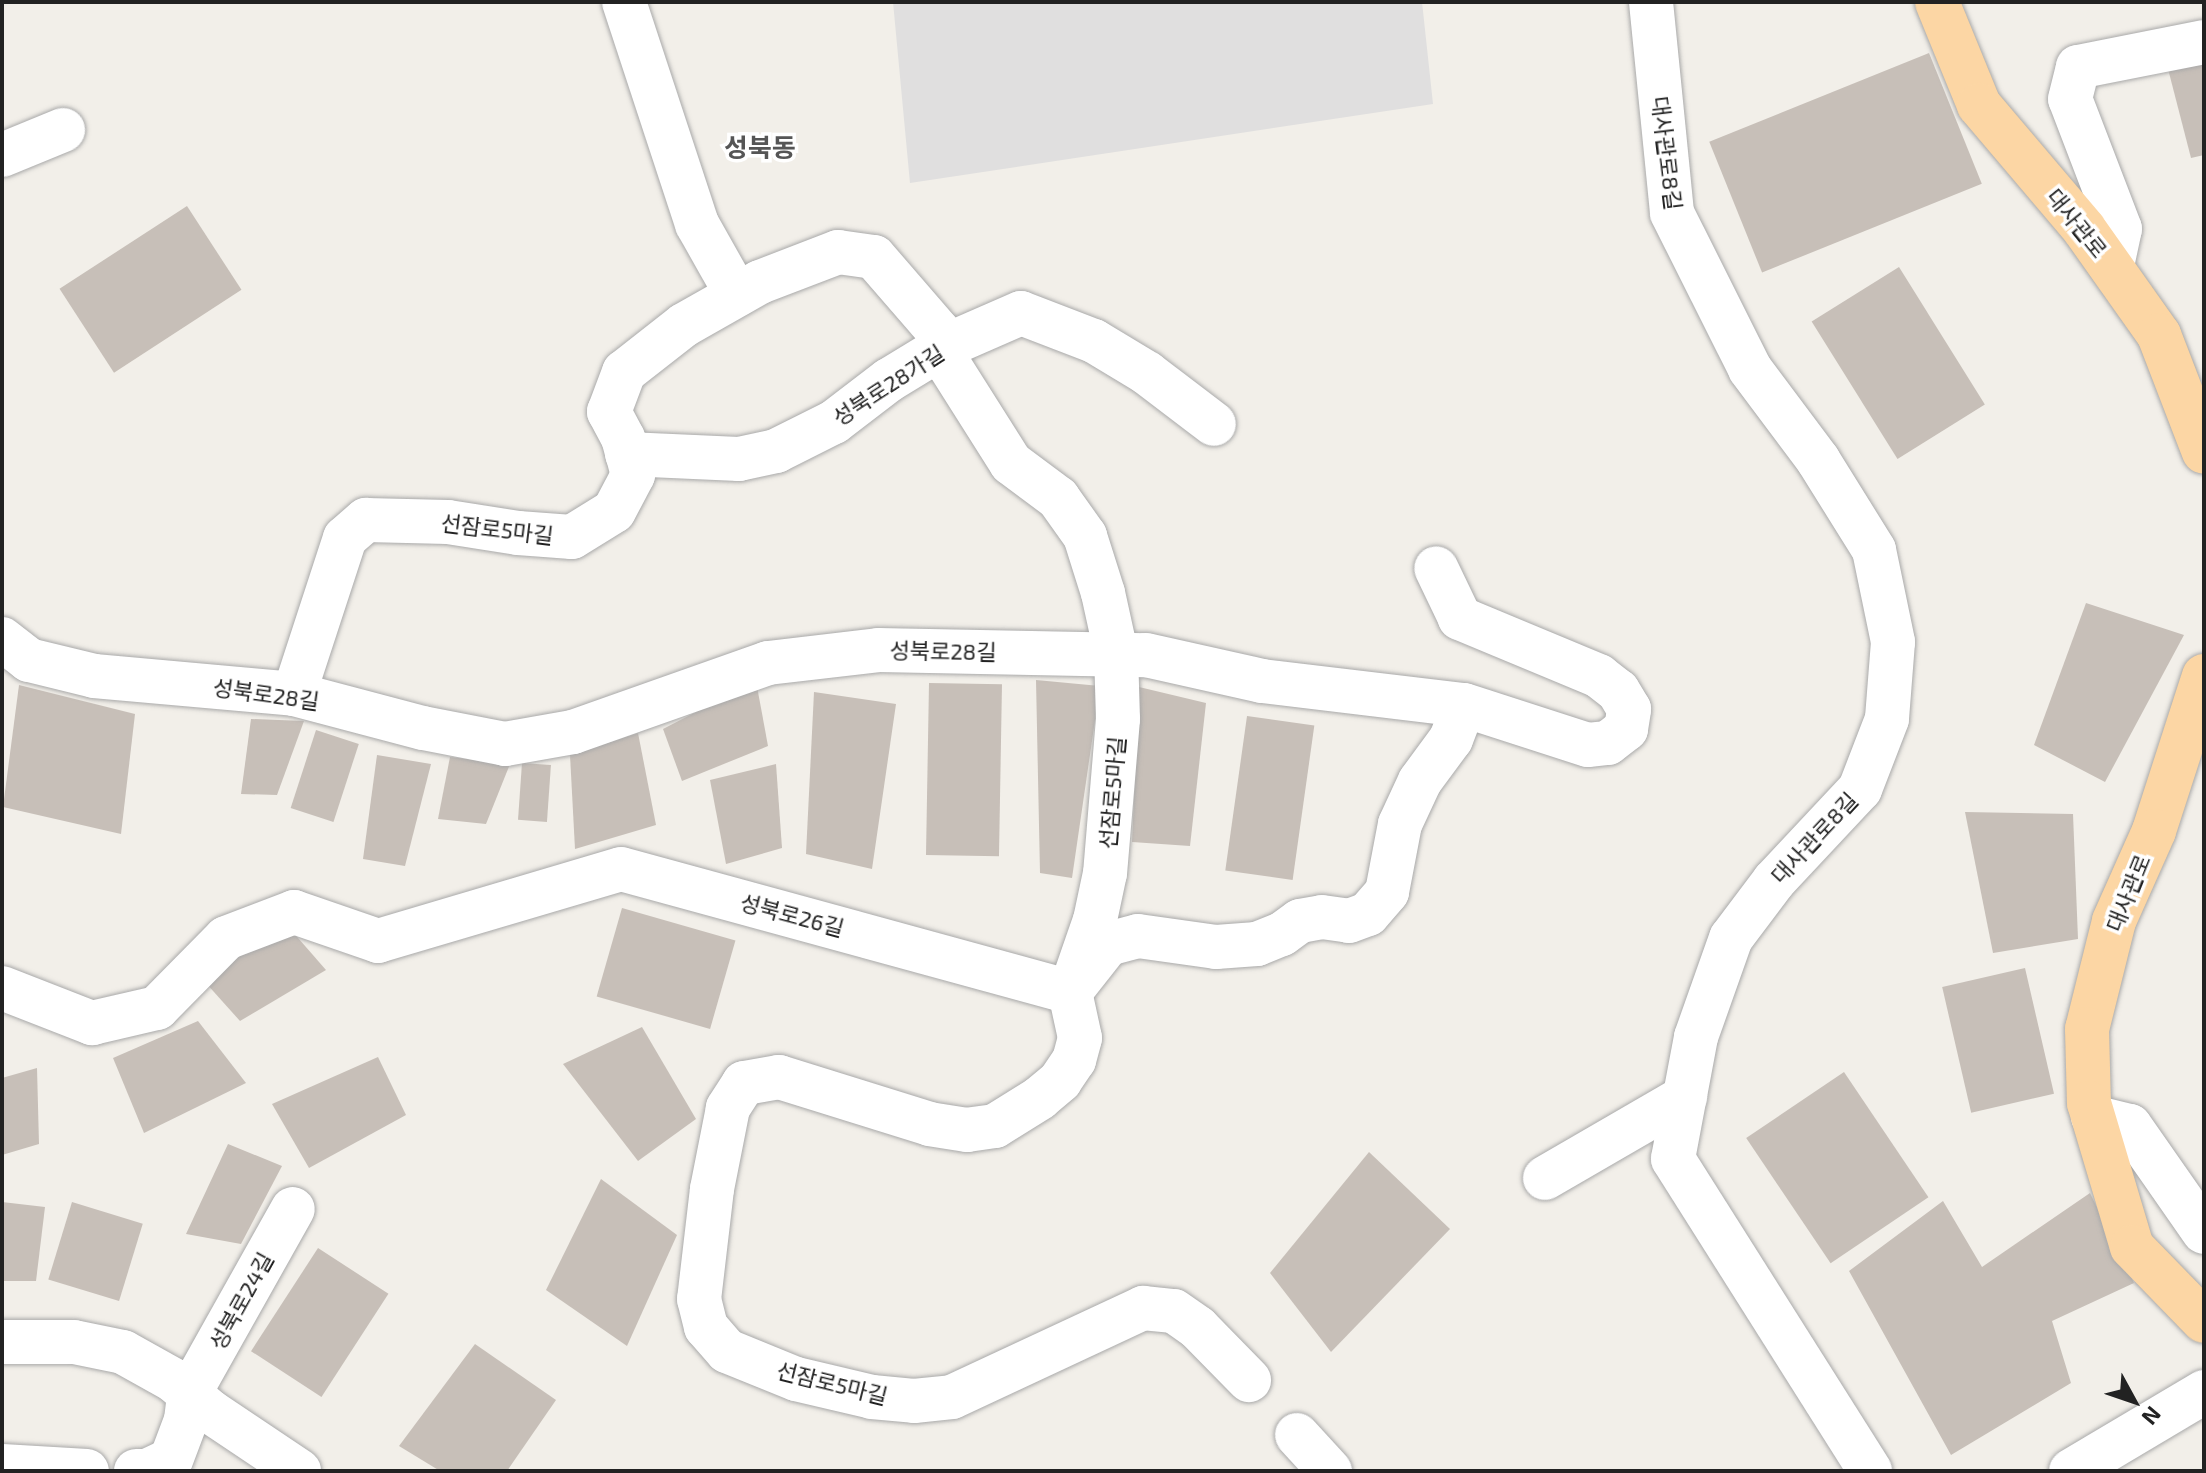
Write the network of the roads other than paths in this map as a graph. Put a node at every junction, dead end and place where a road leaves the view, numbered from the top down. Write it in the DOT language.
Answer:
graph roads {
  1 [pos="624,2"];
  2 [pos="1651,2"];
  3 [pos="1937,2"];
  4 [pos="2204,42"];
  5 [pos="63,130"];
  6 [pos="2,155"];
  7 [pos="2112,266"];
  8 [pos="737,295"];
  9 [pos="943,347"];
  10 [pos="1214,424"];
  11 [pos="2204,452"];
  12 [pos="627,454"];
  13 [pos="1436,568"];
  14 [pos="2,639"];
  15 [pos="1116,652"];
  16 [pos="2204,676"];
  17 [pos="294,694"];
  18 [pos="1464,705"];
  19 [pos="2,988"];
  20 [pos="1070,992"];
  21 [pos="1685,1097"];
  22 [pos="2093,1117"];
  23 [pos="1545,1178"];
  24 [pos="293,1209"];
  25 [pos="2204,1232"];
  26 [pos="2204,1321"];
  27 [pos="2,1342"];
  28 [pos="1249,1380"];
  29 [pos="2204,1392"];
  30 [pos="189,1394"];
  31 [pos="1297,1435"];
  32 [pos="2,1466"];
  33 [pos="87,1471"];
  34 [pos="136,1471"];
  35 [pos="299,1471"];
  36 [pos="1330,1471"];
  37 [pos="1870,1471"];
  38 [pos="2071,1471"];
  1 -- 8 [label="street"];
  2 -- 21 [label="street, 대사관로8길"];
  3 -- 7 [label="main road, 대사관로"];
  4 -- 7 [label="street"];
  5 -- 6 [label="street"];
  7 -- 11 [label="main road, 대사관로"];
  8 -- 9 [label="street, 선잠로5마길"];
  8 -- 12 [label="street, 선잠로5마길"];
  9 -- 10 [label="street, 성북로28가길"];
  9 -- 12 [label="street, 성북로28가길"];
  9 -- 15 [label="street, 선잠로5마길"];
  12 -- 17 [label="street, 선잠로5마길"];
  13 -- 18 [label="street, 성북로28길"];
  14 -- 17 [label="street, 성북로28길"];
  15 -- 17 [label="street, 성북로28길"];
  15 -- 18 [label="street, 성북로28길"];
  15 -- 20 [label="street, 선잠로5마길"];
  16 -- 22 [label="main road, 대사관로"];
  18 -- 20 [label="street"];
  19 -- 20 [label="street, 성북로26길"];
  20 -- 28 [label="street, 선잠로5마길"];
  21 -- 23 [label="street"];
  21 -- 37 [label="street, 대사관로8길"];
  22 -- 25 [label="street"];
  22 -- 26 [label="main road, 대사관로"];
  24 -- 30 [label="street, 성북로24길"];
  27 -- 30 [label="street"];
  29 -- 38 [label="street"];
  30 -- 34 [label="street, 성북로24길"];
  30 -- 35 [label="street"];
  31 -- 36 [label="street"];
  32 -- 33 [label="street"];
}
